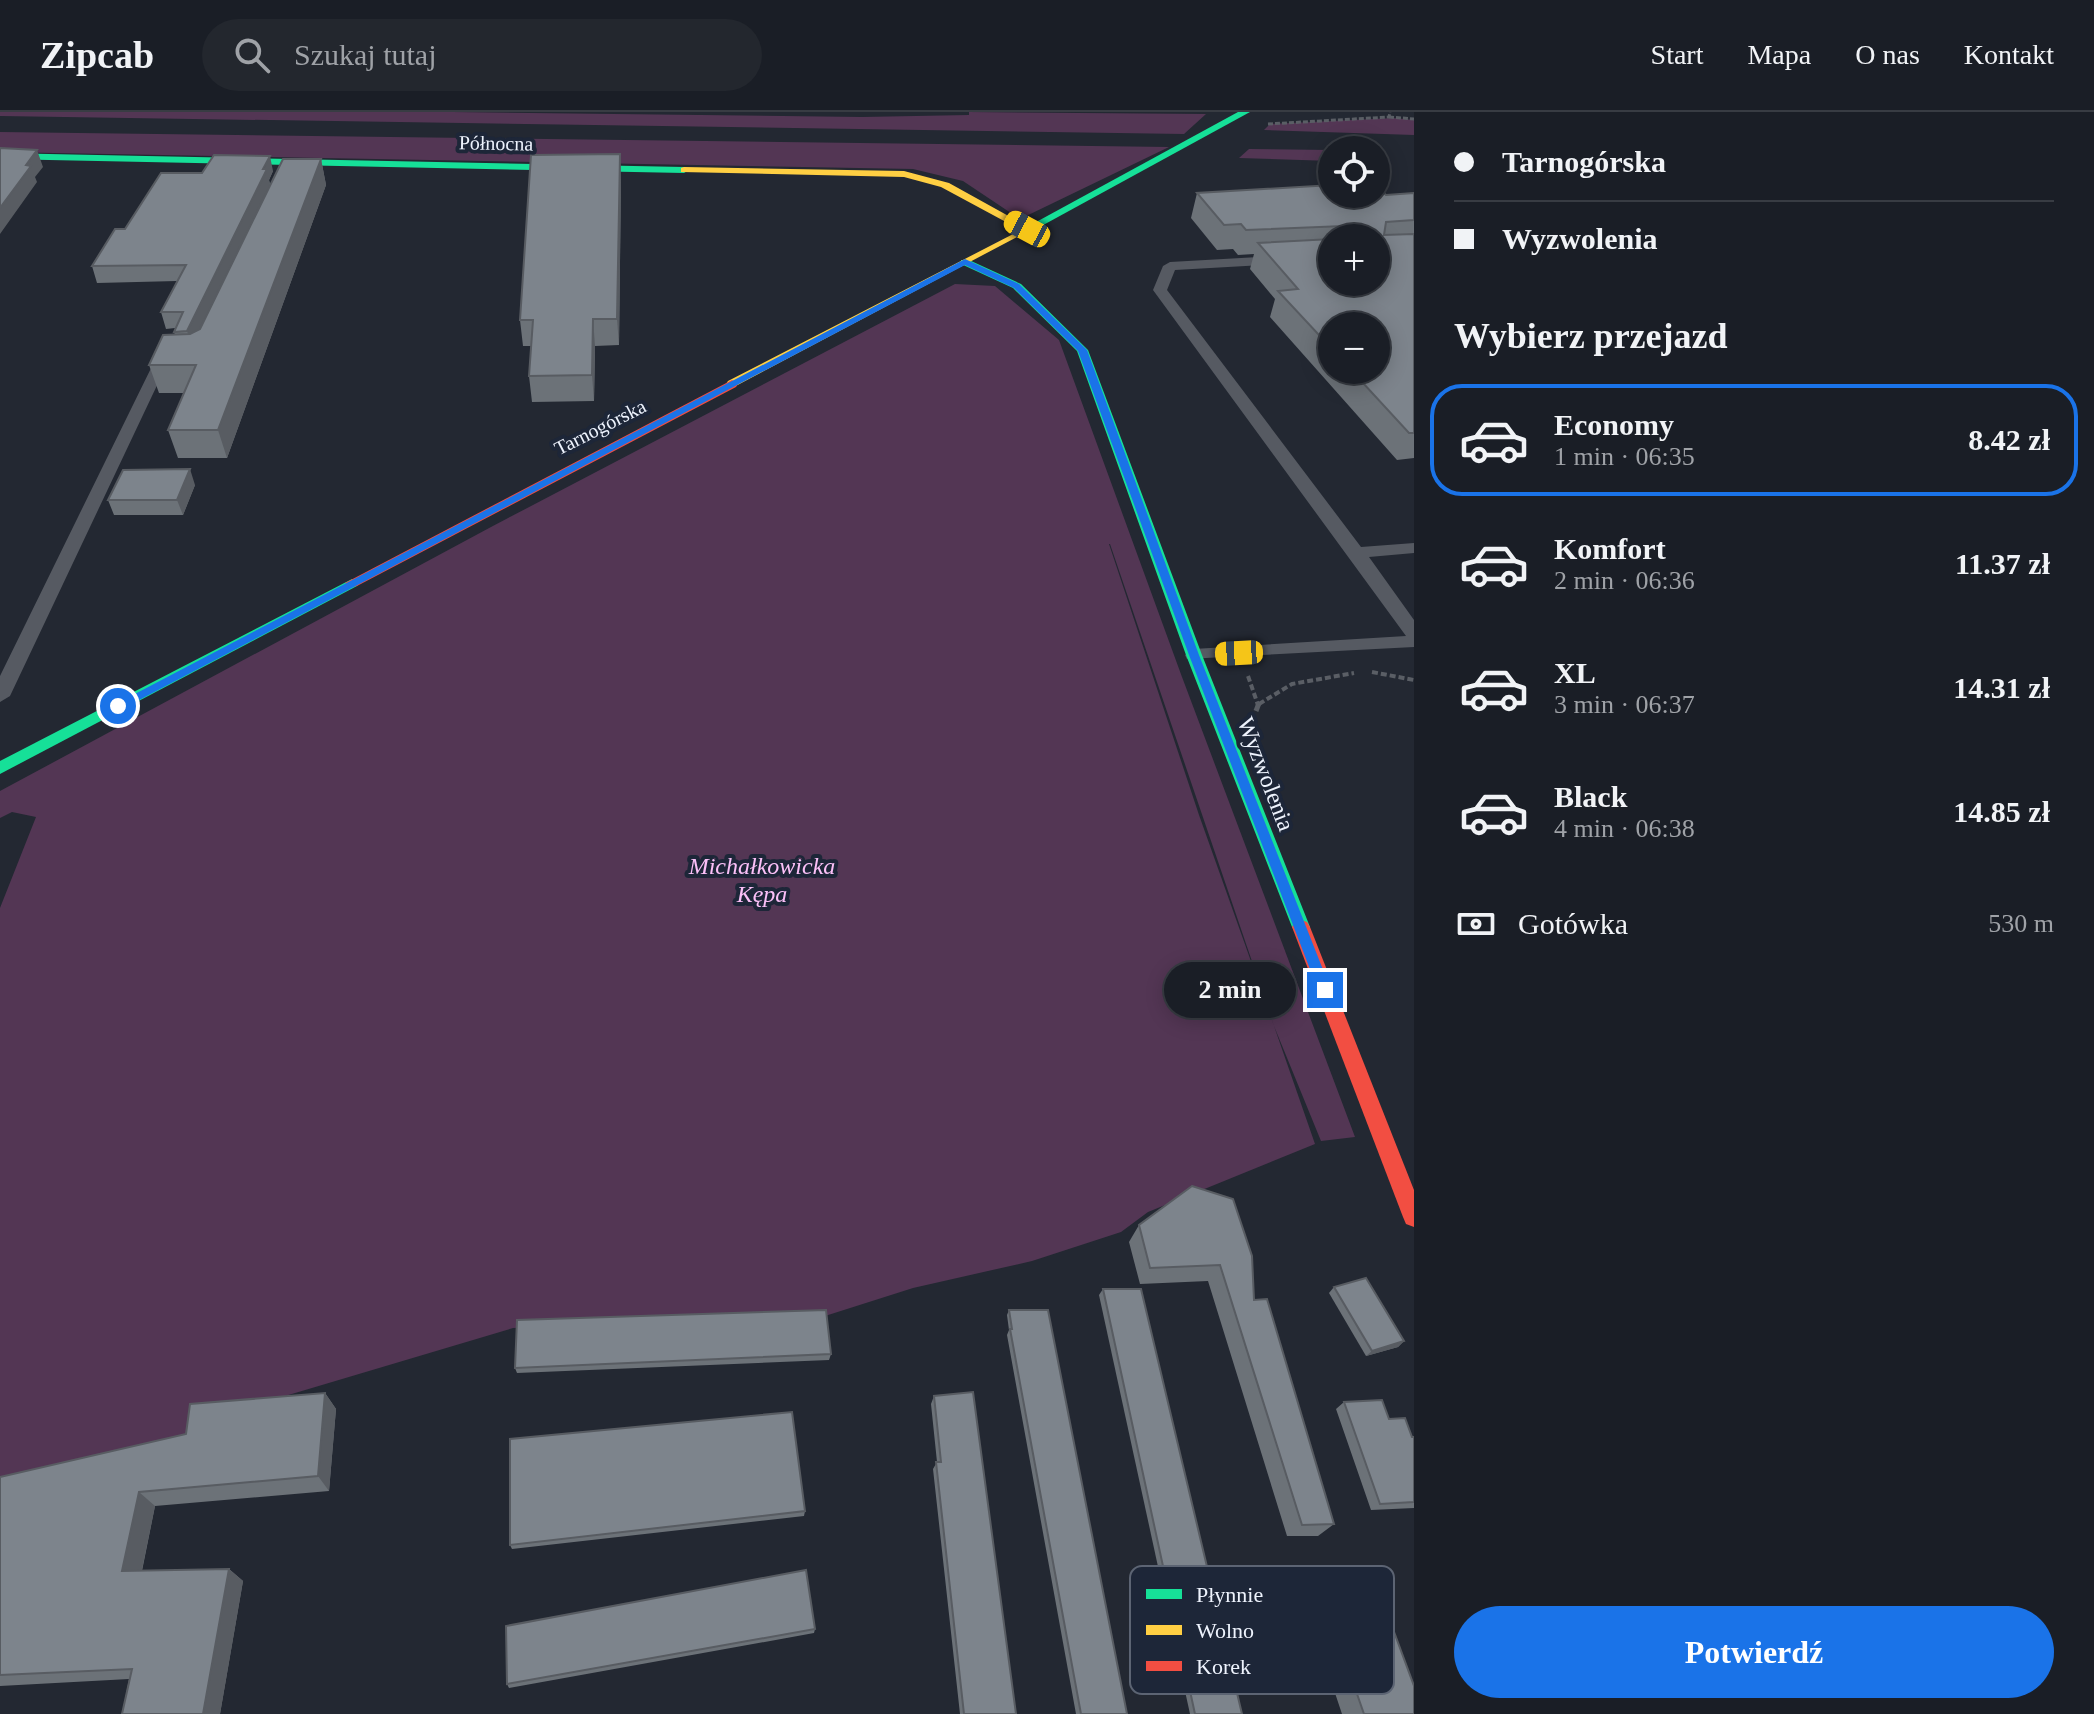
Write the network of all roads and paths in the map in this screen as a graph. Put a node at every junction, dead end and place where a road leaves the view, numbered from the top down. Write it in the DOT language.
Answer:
graph roads {
  1 [pos="1245,112"];
  2 [pos="1389,117"];
  3 [pos="1223,119"];
  4 [pos="1414,119"];
  5 [pos="0,156"];
  6 [pos="1027,229"];
  7 [pos="1318,258"];
  8 [pos="965,262"];
  9 [pos="187,355"];
  10 [pos="1414,548"];
  11 [pos="1358,553"];
  12 [pos="1414,633"];
  13 [pos="1414,641"];
  14 [pos="1194,655"];
  15 [pos="1370,671"];
  16 [pos="1357,673"];
  17 [pos="1414,680"];
  18 [pos="0,696"];
  19 [pos="1259,704"];
  20 [pos="2,761"];
  21 [pos="1414,1217"];
  1 -- 3 [label="street, Tarnogórska"];
  2 -- 4 [label="path"];
  3 -- 6 [label="street, Tarnogórska"];
  5 -- 6 [label="street, Północna"];
  6 -- 8 [label="street, Tarnogórska"];
  7 -- 11 [label="lane"];
  8 -- 14 [label="street, Wyzwolenia"];
  8 -- 20 [label="street, Tarnogórska"];
  9 -- 18 [label="lane"];
  10 -- 11 [label="lane"];
  11 -- 12 [label="lane"];
  13 -- 14 [label="lane"];
  14 -- 21 [label="street, Wyzwolenia"];
  15 -- 17 [label="path"];
  16 -- 19 [label="path"];
}
